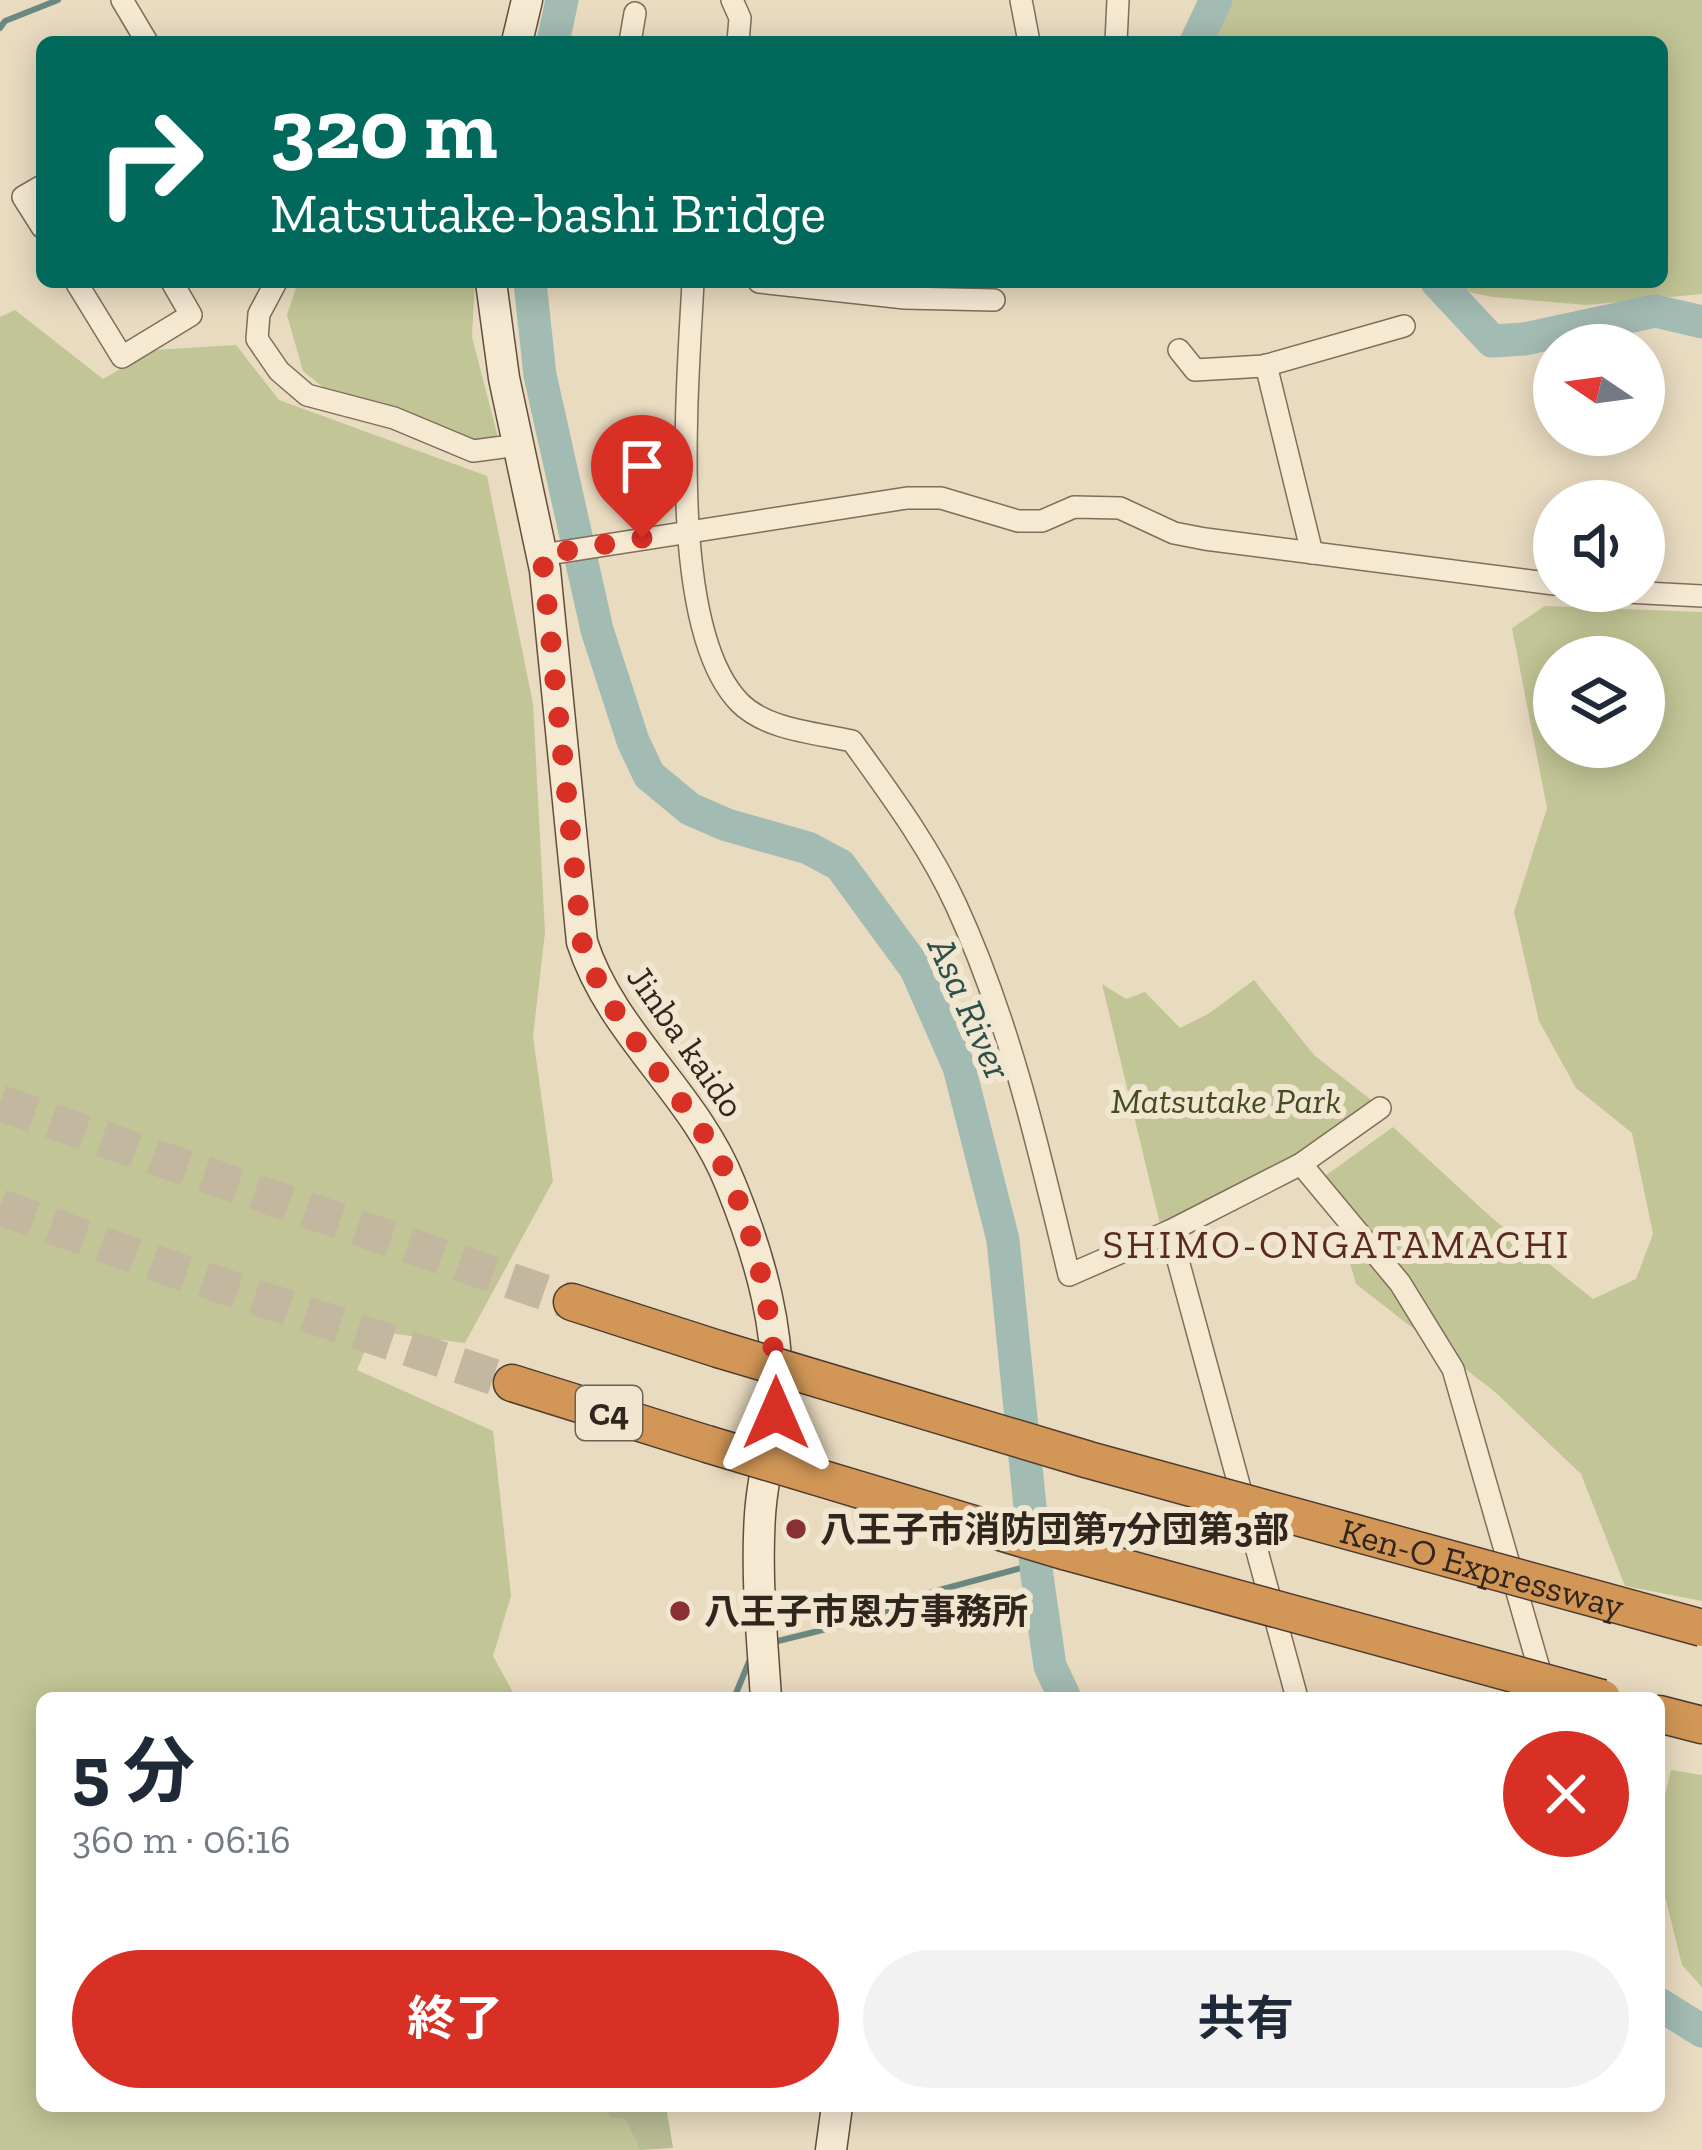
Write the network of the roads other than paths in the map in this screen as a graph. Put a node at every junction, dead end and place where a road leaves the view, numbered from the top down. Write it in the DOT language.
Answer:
graph roads {
  1 [pos="122,0"];
  2 [pos="526,0"];
  3 [pos="732,0"];
  4 [pos="1021,0"];
  5 [pos="1118,0"];
  6 [pos="635,13"];
  7 [pos="143,36"];
  8 [pos="518,36"];
  9 [pos="631,36"];
  10 [pos="738,36"];
  11 [pos="1028,36"];
  12 [pos="1116,36"];
  13 [pos="36,189"];
  14 [pos="36,218"];
  15 [pos="80,288"];
  16 [pos="175,288"];
  17 [pos="273,288"];
  18 [pos="492,288"];
  19 [pos="693,288"];
  20 [pos="814,288"];
  21 [pos="994,300"];
  22 [pos="1404,326"];
  23 [pos="1179,350"];
  24 [pos="1266,365"];
  25 [pos="518,445"];
  26 [pos="689,533"];
  27 [pos="548,553"];
  28 [pos="1312,554"];
  29 [pos="1533,581"];
  30 [pos="1665,594"];
  31 [pos="1702,596"];
  32 [pos="1380,1108"];
  33 [pos="1301,1164"];
  34 [pos="1170,1231"];
  35 [pos="572,1302"];
  36 [pos="512,1383"];
  37 [pos="1702,1628"];
  38 [pos="766,1692"];
  39 [pos="1295,1692"];
  40 [pos="1545,1692"];
  41 [pos="1580,1692"];
  42 [pos="1665,1716"];
  43 [pos="1702,1725"];
  44 [pos="836,2112"];
  45 [pos="830,2150"];
  1 -- 7 [label="street"];
  2 -- 8 [label="main road"];
  3 -- 10 [label="street"];
  4 -- 11 [label="street"];
  5 -- 12 [label="street"];
  6 -- 9 [label="street"];
  13 -- 14 [label="street"];
  15 -- 16 [label="street"];
  17 -- 25 [label="street"];
  18 -- 25 [label="main road, Jinba kaido"];
  19 -- 26 [label="street"];
  20 -- 21 [label="street"];
  22 -- 24 [label="street"];
  23 -- 24 [label="street"];
  24 -- 28 [label="street"];
  25 -- 27 [label="main road, Jinba kaido"];
  26 -- 27 [label="street"];
  26 -- 28 [label="street"];
  26 -- 34 [label="street"];
  27 -- 38 [label="main road, Jinba kaido"];
  28 -- 29 [label="street"];
  30 -- 31 [label="street"];
  32 -- 33 [label="street"];
  33 -- 34 [label="street"];
  33 -- 40 [label="street"];
  34 -- 39 [label="street"];
  35 -- 37 [label="highway, Ken-O Expressway, bridge"];
  36 -- 41 [label="highway, C4, bridge"];
  42 -- 43 [label="highway"];
  44 -- 45 [label="main road"];
}
